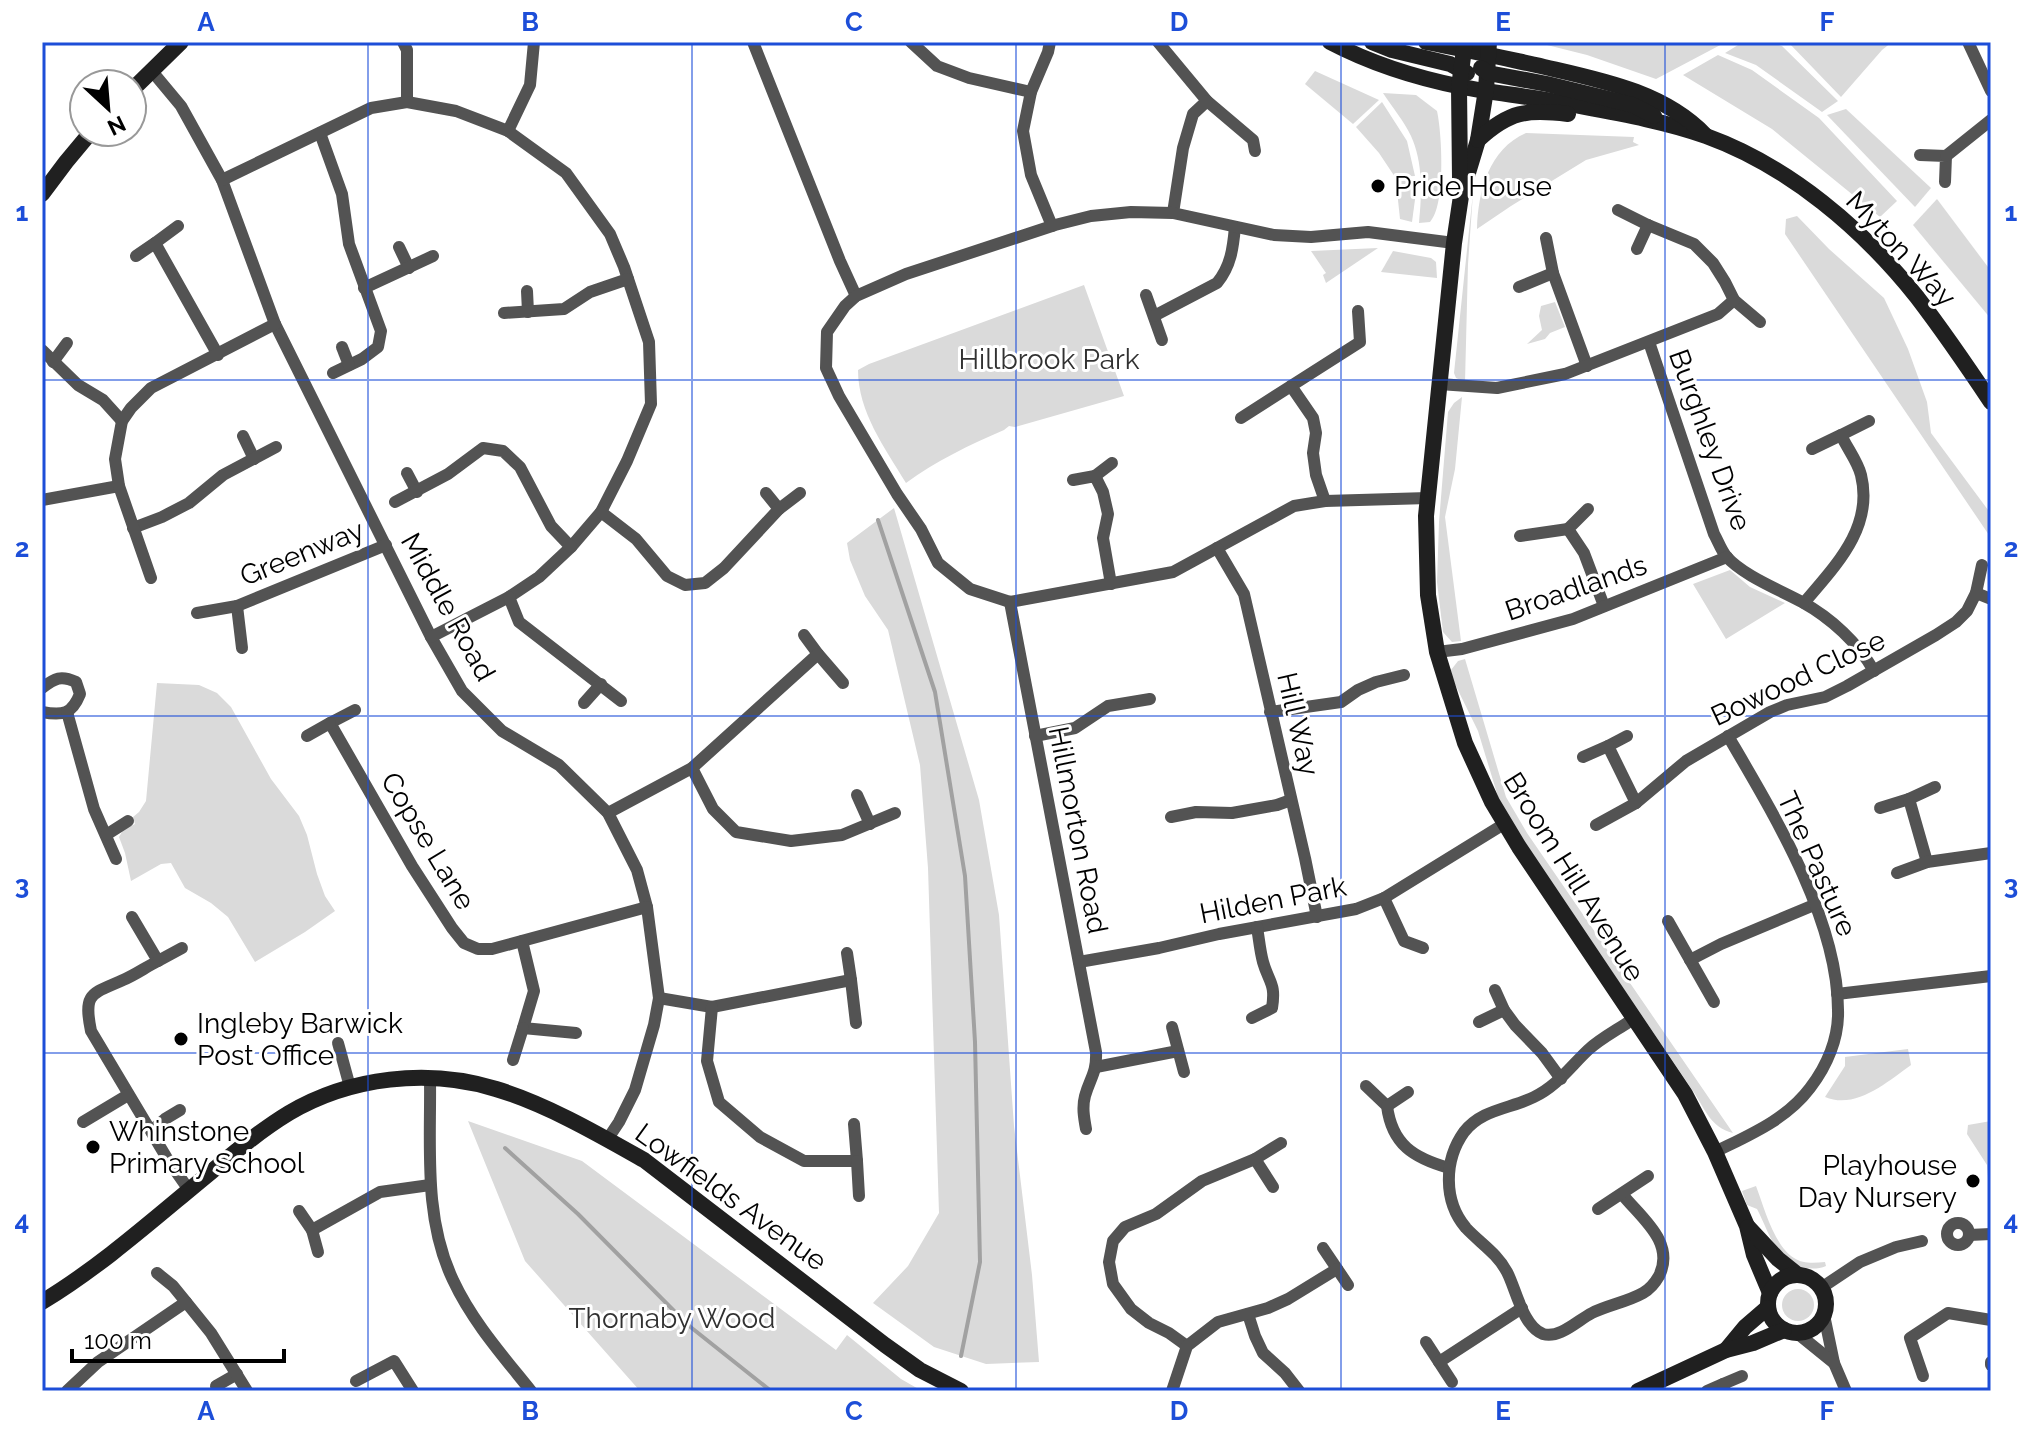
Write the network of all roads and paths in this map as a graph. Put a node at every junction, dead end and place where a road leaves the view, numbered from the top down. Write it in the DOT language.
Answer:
graph roads {
  1 [pos="181,42"];
  2 [pos="403,42"];
  3 [pos="534,42"];
  4 [pos="753,42"];
  5 [pos="911,42"];
  6 [pos="1050,42"];
  7 [pos="1158,42"];
  8 [pos="1330,42"];
  9 [pos="1372,42"];
  10 [pos="1426,42"];
  11 [pos="1968,42"];
  12 [pos="1476,65"];
  13 [pos="151,70"];
  14 [pos="148,73"];
  15 [pos="1991,91"];
  16 [pos="1031,92"];
  17 [pos="1207,101"];
  18 [pos="407,102"];
  19 [pos="1618,115"];
  20 [pos="1991,120"];
  21 [pos="1673,127"];
  22 [pos="508,131"];
  23 [pos="320,133"];
  24 [pos="1707,137"];
  25 [pos="1478,140"];
  26 [pos="78,148"];
  27 [pos="1255,151"];
  28 [pos="1920,155"];
  29 [pos="1946,156"];
  30 [pos="222,180"];
  31 [pos="1945,182"];
  32 [pos="42,194"];
  33 [pos="1461,196"];
  34 [pos="1618,210"];
  35 [pos="1173,213"];
  36 [pos="1648,225"];
  37 [pos="178,226"];
  38 [pos="1052,226"];
  39 [pos="1235,227"];
  40 [pos="1546,238"];
  41 [pos="155,243"];
  42 [pos="1454,243"];
  43 [pos="399,247"];
  44 [pos="1637,249"];
  45 [pos="136,256"];
  46 [pos="433,256"];
  47 [pos="409,268"];
  48 [pos="1553,273"];
  49 [pos="628,279"];
  50 [pos="1519,287"];
  51 [pos="364,288"];
  52 [pos="527,291"];
  53 [pos="1146,295"];
  54 [pos="856,296"];
  55 [pos="1734,300"];
  56 [pos="1358,311"];
  57 [pos="528,312"];
  58 [pos="504,313"];
  59 [pos="1154,316"];
  60 [pos="1760,322"];
  61 [pos="275,324"];
  62 [pos="1162,340"];
  63 [pos="1649,342"];
  64 [pos="67,343"];
  65 [pos="342,347"];
  66 [pos="42,350"];
  67 [pos="218,355"];
  68 [pos="53,362"];
  69 [pos="349,365"];
  70 [pos="1587,366"];
  71 [pos="333,373"];
  72 [pos="1439,384"];
  73 [pos="1291,386"];
  74 [pos="1991,402"];
  75 [pos="1241,418"];
  76 [pos="122,421"];
  77 [pos="1869,421"];
  78 [pos="1841,435"];
  79 [pos="243,436"];
  80 [pos="276,447"];
  81 [pos="1812,449"];
  82 [pos="254,459"];
  83 [pos="1112,463"];
  84 [pos="407,473"];
  85 [pos="1095,476"];
  86 [pos="1073,480"];
  87 [pos="119,486"];
  88 [pos="417,492"];
  89 [pos="766,493"];
  90 [pos="800,493"];
  91 [pos="1428,498"];
  92 [pos="42,500"];
  93 [pos="1325,501"];
  94 [pos="395,502"];
  95 [pos="779,509"];
  96 [pos="1588,509"];
  97 [pos="601,512"];
  98 [pos="133,528"];
  99 [pos="1568,529"];
  100 [pos="1520,536"];
  101 [pos="386,545"];
  102 [pos="571,547"];
  103 [pos="1217,548"];
  104 [pos="1727,557"];
  105 [pos="1982,565"];
  106 [pos="151,578"];
  107 [pos="1111,584"];
  108 [pos="1976,593"];
  109 [pos="509,597"];
  110 [pos="1991,599"];
  111 [pos="1010,602"];
  112 [pos="1804,603"];
  113 [pos="237,606"];
  114 [pos="1604,606"];
  115 [pos="197,613"];
  116 [pos="804,635"];
  117 [pos="431,637"];
  118 [pos="242,648"];
  119 [pos="1437,652"];
  120 [pos="818,654"];
  121 [pos="1874,671"];
  122 [pos="1404,675"];
  123 [pos="843,683"];
  124 [pos="601,684"];
  125 [pos="42,688"];
  126 [pos="1150,699"];
  127 [pos="621,701"];
  128 [pos="584,703"];
  129 [pos="355,710"];
  130 [pos="42,712"];
  131 [pos="67,712"];
  132 [pos="1270,712"];
  133 [pos="330,723"];
  134 [pos="307,736"];
  135 [pos="1035,736"];
  136 [pos="1627,736"];
  137 [pos="1728,736"];
  138 [pos="1608,746"];
  139 [pos="1583,757"];
  140 [pos="692,768"];
  141 [pos="1935,787"];
  142 [pos="857,795"];
  143 [pos="1909,799"];
  144 [pos="1291,800"];
  145 [pos="1636,803"];
  146 [pos="1880,808"];
  147 [pos="608,813"];
  148 [pos="895,813"];
  149 [pos="1171,817"];
  150 [pos="128,821"];
  151 [pos="870,824"];
  152 [pos="1504,824"];
  153 [pos="1596,825"];
  154 [pos="106,835"];
  155 [pos="1991,853"];
  156 [pos="116,859"];
  157 [pos="1927,862"];
  158 [pos="1897,873"];
  159 [pos="1384,898"];
  160 [pos="1814,905"];
  161 [pos="647,907"];
  162 [pos="132,917"];
  163 [pos="1317,917"];
  164 [pos="1668,921"];
  165 [pos="1257,927"];
  166 [pos="522,941"];
  167 [pos="182,948"];
  168 [pos="1423,948"];
  169 [pos="847,953"];
  170 [pos="1690,960"];
  171 [pos="158,961"];
  172 [pos="1079,962"];
  173 [pos="1991,976"];
  174 [pos="851,980"];
  175 [pos="1495,990"];
  176 [pos="1837,994"];
  177 [pos="659,998"];
  178 [pos="1714,1002"];
  179 [pos="712,1007"];
  180 [pos="1504,1010"];
  181 [pos="1252,1018"];
  182 [pos="1633,1019"];
  183 [pos="1479,1022"];
  184 [pos="856,1023"];
  185 [pos="1172,1027"];
  186 [pos="523,1028"];
  187 [pos="576,1033"];
  188 [pos="338,1043"];
  189 [pos="1178,1051"];
  190 [pos="513,1060"];
  191 [pos="1096,1067"];
  192 [pos="1184,1072"];
  193 [pos="430,1078"];
  194 [pos="1561,1079"];
  195 [pos="1366,1086"];
  196 [pos="350,1087"];
  197 [pos="1408,1092"];
  198 [pos="128,1095"];
  199 [pos="1387,1106"];
  200 [pos="180,1110"];
  201 [pos="83,1122"];
  202 [pos="854,1124"];
  203 [pos="1086,1129"];
  204 [pos="151,1131"];
  205 [pos="607,1140"];
  206 [pos="1281,1143"];
  207 [pos="1715,1152"];
  208 [pos="1255,1159"];
  209 [pos="857,1161"];
  210 [pos="1449,1168"];
  211 [pos="1648,1176"];
  212 [pos="430,1185"];
  213 [pos="1273,1187"];
  214 [pos="189,1190"];
  215 [pos="1622,1194"];
  216 [pos="859,1196"];
  217 [pos="1598,1209"];
  218 [pos="299,1211"];
  219 [pos="1747,1226"];
  220 [pos="312,1230"];
  221 [pos="1991,1234"];
  222 [pos="1969,1235"];
  223 [pos="1922,1241"];
  224 [pos="1323,1248"];
  225 [pos="318,1252"];
  226 [pos="1337,1269"];
  227 [pos="157,1273"];
  228 [pos="1798,1275"];
  229 [pos="1348,1285"];
  230 [pos="1821,1288"];
  231 [pos="1768,1300"];
  232 [pos="42,1302"];
  233 [pos="186,1302"];
  234 [pos="1522,1308"];
  235 [pos="1248,1314"];
  236 [pos="1824,1315"];
  237 [pos="1991,1320"];
  238 [pos="1790,1332"];
  239 [pos="1426,1342"];
  240 [pos="1187,1346"];
  241 [pos="1726,1350"];
  242 [pos="1439,1362"];
  243 [pos="1834,1363"];
  244 [pos="237,1374"];
  245 [pos="1742,1376"];
  246 [pos="1923,1376"];
  247 [pos="356,1381"];
  248 [pos="1452,1382"];
  249 [pos="216,1386"];
  250 [pos="528,1386"];
  251 [pos="1724,1388"];
  252 [pos="67,1391"];
  253 [pos="247,1391"];
  254 [pos="413,1391"];
  255 [pos="511,1391"];
  256 [pos="961,1391"];
  257 [pos="1172,1391"];
  258 [pos="1299,1391"];
  259 [pos="1638,1391"];
  260 [pos="1707,1391"];
  261 [pos="1846,1391"];
  1 -- 13 [label="street"];
  2 -- 18 [label="street"];
  3 -- 22 [label="street"];
  4 -- 54 [label="street"];
  5 -- 16 [label="street"];
  6 -- 16 [label="street"];
  7 -- 17 [label="street"];
  8 -- 12 [label="street, Myton Way"];
  9 -- 12 [label="street"];
  10 -- 12 [label="street, Myton Way"];
  11 -- 15 [label="street"];
  12 -- 19 [label="street, Myton Way"];
  12 -- 21 [label="street"];
  12 -- 24 [label="street, Myton Way"];
  12 -- 25 [label="street, Broom Hill Avenue"];
  12 -- 33 [label="street, Broom Hill Avenue"];
  13 -- 14 [label="street"];
  13 -- 30 [label="street, Middle Road"];
  16 -- 38 [label="street"];
  17 -- 27 [label="street"];
  17 -- 35 [label="street"];
  18 -- 22 [label="street"];
  18 -- 23 [label="street"];
  19 -- 21 [label="street, Myton Way"];
  19 -- 25 [label="street"];
  20 -- 29 [label="street"];
  21 -- 24 [label="street, Myton Way"];
  22 -- 49 [label="street"];
  23 -- 30 [label="street"];
  23 -- 51 [label="street"];
  24 -- 74 [label="street, Myton Way"];
  25 -- 33 [label="street, Broom Hill Avenue"];
  26 -- 32 [label="street"];
  28 -- 29 [label="street"];
  29 -- 31 [label="street"];
  30 -- 61 [label="street, Middle Road"];
  33 -- 42 [label="street, Broom Hill Avenue"];
  34 -- 36 [label="street"];
  35 -- 38 [label="street"];
  35 -- 39 [label="street"];
  36 -- 44 [label="street"];
  36 -- 55 [label="street"];
  37 -- 41 [label="street"];
  38 -- 54 [label="street"];
  39 -- 42 [label="street"];
  39 -- 59 [label="street"];
  40 -- 48 [label="street"];
  41 -- 45 [label="street"];
  41 -- 67 [label="street"];
  42 -- 72 [label="street, Broom Hill Avenue"];
  43 -- 47 [label="street"];
  46 -- 47 [label="street"];
  47 -- 51 [label="street"];
  48 -- 50 [label="street"];
  48 -- 70 [label="street"];
  49 -- 57 [label="street"];
  49 -- 97 [label="street"];
  51 -- 69 [label="street"];
  52 -- 57 [label="street"];
  53 -- 59 [label="street"];
  54 -- 111 [label="street"];
  55 -- 60 [label="street"];
  55 -- 63 [label="street"];
  56 -- 73 [label="street"];
  57 -- 58 [label="street"];
  59 -- 62 [label="street"];
  61 -- 67 [label="street"];
  61 -- 101 [label="street, Middle Road"];
  63 -- 70 [label="street"];
  63 -- 104 [label="street, Burghley Drive"];
  64 -- 68 [label="street"];
  65 -- 69 [label="street"];
  66 -- 68 [label="street"];
  67 -- 76 [label="street"];
  68 -- 76 [label="street"];
  69 -- 71 [label="street"];
  70 -- 72 [label="street"];
  72 -- 91 [label="street, Broom Hill Avenue"];
  73 -- 75 [label="street"];
  73 -- 93 [label="street"];
  76 -- 87 [label="street"];
  77 -- 78 [label="street"];
  78 -- 81 [label="street"];
  78 -- 112 [label="street"];
  79 -- 82 [label="street"];
  80 -- 82 [label="street"];
  82 -- 98 [label="street"];
  83 -- 85 [label="street"];
  84 -- 88 [label="street"];
  85 -- 86 [label="street"];
  85 -- 107 [label="street"];
  87 -- 92 [label="street"];
  87 -- 98 [label="street"];
  88 -- 94 [label="street"];
  88 -- 102 [label="street"];
  89 -- 95 [label="street"];
  90 -- 95 [label="street"];
  91 -- 93 [label="street"];
  91 -- 119 [label="street, Broom Hill Avenue"];
  93 -- 103 [label="street"];
  95 -- 97 [label="street"];
  96 -- 99 [label="street"];
  97 -- 102 [label="street"];
  98 -- 106 [label="street"];
  99 -- 100 [label="street"];
  99 -- 114 [label="street"];
  101 -- 113 [label="street, Greenway"];
  101 -- 117 [label="street, Middle Road"];
  102 -- 109 [label="street"];
  103 -- 107 [label="street"];
  103 -- 132 [label="street, Hill Way"];
  104 -- 112 [label="street, Burghley Drive"];
  104 -- 114 [label="street, Broadlands"];
  105 -- 108 [label="street, Bowood Close"];
  107 -- 111 [label="street"];
  108 -- 110 [label="street"];
  108 -- 121 [label="street, Bowood Close"];
  109 -- 117 [label="street"];
  109 -- 124 [label="street"];
  111 -- 135 [label="street, Hillmorton Road"];
  112 -- 121 [label="street, Burghley Drive"];
  113 -- 115 [label="street, Greenway"];
  113 -- 118 [label="street, Greenway"];
  114 -- 119 [label="street, Broadlands"];
  116 -- 120 [label="street"];
  117 -- 147 [label="street, Middle Road"];
  119 -- 152 [label="street, Broom Hill Avenue"];
  120 -- 123 [label="street"];
  120 -- 140 [label="street"];
  121 -- 137 [label="street, Bowood Close"];
  122 -- 132 [label="street"];
  124 -- 127 [label="street"];
  124 -- 128 [label="street"];
  125 -- 131 [label="street"];
  126 -- 135 [label="street"];
  129 -- 133 [label="street"];
  130 -- 131 [label="street"];
  131 -- 154 [label="street"];
  132 -- 144 [label="street, Hill Way"];
  133 -- 134 [label="street"];
  133 -- 166 [label="street, Copse Lane"];
  135 -- 172 [label="street, Hillmorton Road"];
  136 -- 138 [label="street"];
  137 -- 145 [label="street, Bowood Close"];
  137 -- 160 [label="street, The Pasture"];
  138 -- 139 [label="street"];
  138 -- 145 [label="street"];
  140 -- 147 [label="street"];
  140 -- 151 [label="street"];
  141 -- 143 [label="street"];
  142 -- 151 [label="street"];
  143 -- 146 [label="street"];
  143 -- 157 [label="street"];
  144 -- 149 [label="street"];
  144 -- 163 [label="street, Hill Way"];
  145 -- 153 [label="street, Bowood Close"];
  147 -- 161 [label="street, Middle Road"];
  148 -- 151 [label="street"];
  150 -- 154 [label="street"];
  152 -- 159 [label="street, Hilden Park"];
  152 -- 182 [label="street, Broom Hill Avenue"];
  154 -- 156 [label="street"];
  155 -- 157 [label="street"];
  157 -- 158 [label="street"];
  159 -- 163 [label="street, Hilden Park"];
  159 -- 168 [label="street"];
  160 -- 170 [label="street"];
  160 -- 176 [label="street, The Pasture"];
  161 -- 166 [label="street, Copse Lane"];
  161 -- 177 [label="street, Middle Road"];
  162 -- 171 [label="street"];
  163 -- 165 [label="street, Hilden Park"];
  164 -- 170 [label="street"];
  165 -- 172 [label="street, Hilden Park"];
  165 -- 181 [label="street"];
  166 -- 186 [label="street"];
  167 -- 171 [label="street"];
  169 -- 174 [label="street"];
  170 -- 178 [label="street"];
  171 -- 198 [label="street"];
  172 -- 191 [label="street, Hillmorton Road"];
  173 -- 176 [label="street"];
  174 -- 179 [label="street"];
  174 -- 184 [label="street"];
  175 -- 180 [label="street"];
  176 -- 207 [label="street, The Pasture"];
  177 -- 179 [label="street"];
  177 -- 205 [label="street, Middle Road"];
  179 -- 209 [label="street"];
  180 -- 183 [label="street"];
  180 -- 194 [label="street"];
  182 -- 194 [label="street"];
  182 -- 207 [label="street, Broom Hill Avenue"];
  185 -- 189 [label="street"];
  186 -- 187 [label="street"];
  186 -- 190 [label="street"];
  188 -- 196 [label="street"];
  189 -- 191 [label="street"];
  189 -- 192 [label="street"];
  191 -- 203 [label="street, Hillmorton Road"];
  193 -- 196 [label="street, Lowfields Avenue"];
  193 -- 205 [label="street, Lowfields Avenue"];
  193 -- 212 [label="street"];
  194 -- 210 [label="street"];
  195 -- 199 [label="street"];
  196 -- 214 [label="street, Lowfields Avenue"];
  197 -- 199 [label="street"];
  198 -- 201 [label="street"];
  198 -- 204 [label="street"];
  199 -- 210 [label="street"];
  200 -- 204 [label="street"];
  202 -- 209 [label="street"];
  204 -- 214 [label="street"];
  205 -- 256 [label="street, Lowfields Avenue"];
  206 -- 208 [label="street"];
  207 -- 219 [label="street, Broom Hill Avenue"];
  208 -- 213 [label="street"];
  208 -- 240 [label="street"];
  209 -- 216 [label="street"];
  210 -- 234 [label="street"];
  211 -- 215 [label="street"];
  212 -- 220 [label="street"];
  212 -- 250 [label="street"];
  214 -- 232 [label="street, Lowfields Avenue"];
  215 -- 217 [label="street"];
  215 -- 234 [label="street"];
  218 -- 220 [label="street"];
  219 -- 228 [label="street, Broom Hill Avenue"];
  219 -- 231 [label="street, Broom Hill Avenue"];
  220 -- 225 [label="street"];
  221 -- 222 [label="street"];
  223 -- 230 [label="street"];
  224 -- 226 [label="street"];
  226 -- 229 [label="street"];
  226 -- 235 [label="street"];
  227 -- 233 [label="street"];
  228 -- 230 [label="street"];
  228 -- 231 [label="street"];
  230 -- 236 [label="street"];
  231 -- 238 [label="street"];
  231 -- 241 [label="street"];
  233 -- 244 [label="street"];
  233 -- 252 [label="street"];
  234 -- 242 [label="street"];
  235 -- 240 [label="street"];
  235 -- 258 [label="street"];
  236 -- 238 [label="street"];
  236 -- 243 [label="street"];
  237 -- 246 [label="street"];
  238 -- 241 [label="street"];
  238 -- 243 [label="street"];
  239 -- 242 [label="street"];
  240 -- 257 [label="street"];
  241 -- 259 [label="street"];
  242 -- 248 [label="street"];
  243 -- 261 [label="street"];
  244 -- 249 [label="street"];
  244 -- 253 [label="street"];
  245 -- 251 [label="street"];
  247 -- 254 [label="street"];
  250 -- 255 [label="street"];
  251 -- 260 [label="street"];
}
